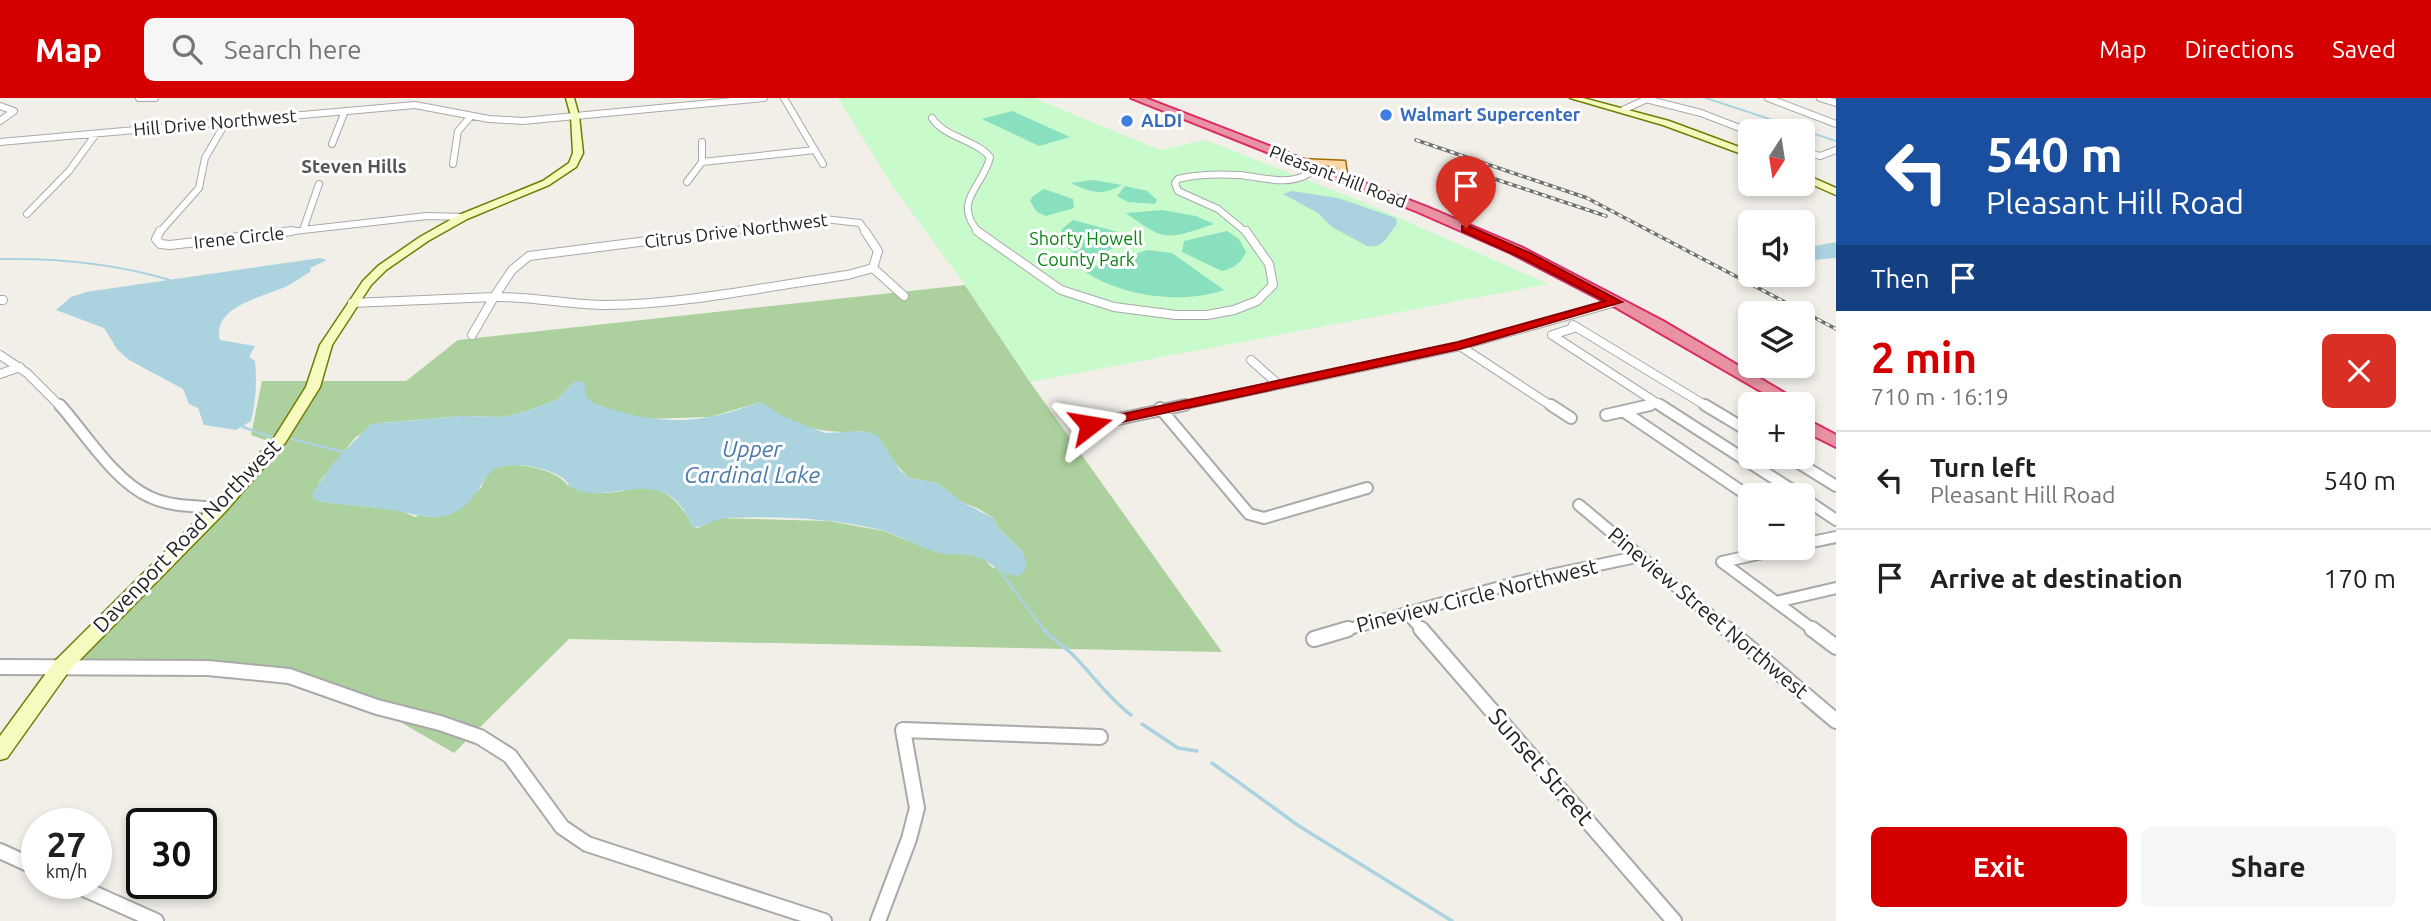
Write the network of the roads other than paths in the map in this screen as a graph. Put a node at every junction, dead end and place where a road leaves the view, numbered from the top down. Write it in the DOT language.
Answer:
graph roads {
  1 [pos="139,98"];
  2 [pos="155,98"];
  3 [pos="570,98"];
  4 [pos="677,98"];
  5 [pos="764,98"];
  6 [pos="783,98"];
  7 [pos="1121,98"];
  8 [pos="1136,98"];
  9 [pos="1574,98"];
  10 [pos="1768,98"];
  11 [pos="1820,98"];
  12 [pos="1647,99"];
  13 [pos="1836,103"];
  14 [pos="0,106"];
  15 [pos="679,106"];
  16 [pos="1623,110"];
  17 [pos="345,111"];
  18 [pos="471,116"];
  19 [pos="575,116"];
  20 [pos="932,118"];
  21 [pos="0,121"];
  22 [pos="226,122"];
  23 [pos="1836,124"];
  24 [pos="1738,127"];
  25 [pos="96,134"];
  26 [pos="0,142"];
  27 [pos="702,142"];
  28 [pos="332,144"];
  29 [pos="1738,149"];
  30 [pos="816,150"];
  31 [pos="1836,150"];
  32 [pos="1815,156"];
  33 [pos="702,162"];
  34 [pos="453,164"];
  35 [pos="823,164"];
  36 [pos="1310,173"];
  37 [pos="687,182"];
  38 [pos="1815,182"];
  39 [pos="319,184"];
  40 [pos="1836,192"];
  41 [pos="27,214"];
  42 [pos="463,217"];
  43 [pos="303,230"];
  44 [pos="873,268"];
  45 [pos="497,296"];
  46 [pos="904,296"];
  47 [pos="352,303"];
  48 [pos="1609,303"];
  49 [pos="1562,318"];
  50 [pos="1577,327"];
  51 [pos="472,335"];
  52 [pos="1460,346"];
  53 [pos="0,355"];
  54 [pos="1251,360"];
  55 [pos="20,366"];
  56 [pos="0,374"];
  57 [pos="1279,385"];
  58 [pos="1754,392"];
  59 [pos="1773,392"];
  60 [pos="1658,403"];
  61 [pos="1160,408"];
  62 [pos="1623,411"];
  63 [pos="1605,415"];
  64 [pos="1815,416"];
  65 [pos="1571,418"];
  66 [pos="1090,425"];
  67 [pos="1738,425"];
  68 [pos="1836,428"];
  69 [pos="1815,430"];
  70 [pos="1836,442"];
  71 [pos="1808,469"];
  72 [pos="1781,483"];
  73 [pos="1836,486"];
  74 [pos="1367,488"];
  75 [pos="1738,489"];
  76 [pos="1579,505"];
  77 [pos="1815,506"];
  78 [pos="219,508"];
  79 [pos="1836,520"];
  80 [pos="1836,537"];
  81 [pos="1815,542"];
  82 [pos="1641,556"];
  83 [pos="1738,558"];
  84 [pos="1836,588"];
  85 [pos="1776,602"];
  86 [pos="1407,613"];
  87 [pos="1314,639"];
  88 [pos="1836,647"];
  89 [pos="62,666"];
  90 [pos="0,667"];
  91 [pos="1836,721"];
  92 [pos="1100,737"];
  93 [pos="0,752"];
  94 [pos="0,851"];
  95 [pos="21,861"];
  96 [pos="107,899"];
  97 [pos="156,921"];
  98 [pos="824,921"];
  99 [pos="878,921"];
  100 [pos="1674,921"];
  1 -- 2 [label="street"];
  3 -- 19 [label="street, Davenport Road Northwest"];
  4 -- 15 [label="street"];
  5 -- 15 [label="street, Hill Drive Northwest"];
  6 -- 30 [label="street"];
  7 -- 36 [label="highway, Pleasant Hill Road"];
  8 -- 48 [label="highway, Pleasant Hill Road"];
  9 -- 16 [label="street"];
  10 -- 23 [label="street"];
  11 -- 13 [label="street"];
  12 -- 16 [label="street"];
  12 -- 24 [label="street"];
  14 -- 21 [label="street"];
  15 -- 19 [label="street, Hill Drive Northwest"];
  16 -- 29 [label="street"];
  17 -- 18 [label="street, Hill Drive Northwest"];
  17 -- 22 [label="street, Hill Drive Northwest"];
  17 -- 28 [label="street"];
  18 -- 19 [label="street, Hill Drive Northwest"];
  18 -- 34 [label="street"];
  19 -- 42 [label="street, Davenport Road Northwest"];
  20 -- 36 [label="street"];
  22 -- 25 [label="street, Hill Drive Northwest"];
  22 -- 43 [label="street, Irene Circle"];
  25 -- 26 [label="street, Hill Drive Northwest"];
  25 -- 41 [label="street"];
  27 -- 33 [label="street"];
  30 -- 33 [label="street"];
  30 -- 35 [label="street"];
  31 -- 32 [label="street"];
  33 -- 37 [label="street"];
  36 -- 48 [label="highway, Pleasant Hill Road"];
  38 -- 40 [label="street"];
  39 -- 43 [label="street"];
  42 -- 43 [label="street, Irene Circle"];
  42 -- 47 [label="street, Davenport Road Northwest"];
  44 -- 45 [label="street"];
  44 -- 45 [label="street, Citrus Drive Northwest"];
  44 -- 46 [label="street"];
  45 -- 47 [label="street"];
  45 -- 51 [label="street"];
  47 -- 78 [label="street, Davenport Road Northwest"];
  48 -- 49 [label="street"];
  48 -- 58 [label="highway, Pleasant Hill Road"];
  48 -- 59 [label="highway, Pleasant Hill Road"];
  49 -- 50 [label="street"];
  49 -- 52 [label="street"];
  50 -- 60 [label="street"];
  50 -- 67 [label="street"];
  52 -- 57 [label="street"];
  52 -- 65 [label="street"];
  53 -- 55 [label="street"];
  54 -- 57 [label="street"];
  55 -- 56 [label="street"];
  55 -- 78 [label="street"];
  57 -- 61 [label="street"];
  60 -- 62 [label="street"];
  60 -- 72 [label="street"];
  61 -- 66 [label="street"];
  61 -- 74 [label="street"];
  62 -- 63 [label="street"];
  62 -- 75 [label="street"];
  64 -- 68 [label="highway"];
  69 -- 70 [label="highway"];
  71 -- 73 [label="street"];
  76 -- 82 [label="street, Pineview Street Northwest"];
  77 -- 79 [label="street"];
  78 -- 89 [label="street, Davenport Road Northwest"];
  80 -- 81 [label="street"];
  82 -- 86 [label="street, Pineview Circle Northwest"];
  82 -- 91 [label="street, Pineview Street Northwest"];
  83 -- 85 [label="street"];
  84 -- 85 [label="street"];
  85 -- 88 [label="street"];
  86 -- 87 [label="street, Pineview Circle Northwest"];
  86 -- 100 [label="street, Sunset Street"];
  89 -- 90 [label="street"];
  89 -- 93 [label="street, Davenport Road Northwest"];
  89 -- 98 [label="street"];
  92 -- 99 [label="street"];
  94 -- 95 [label="street"];
  96 -- 97 [label="street"];
}
